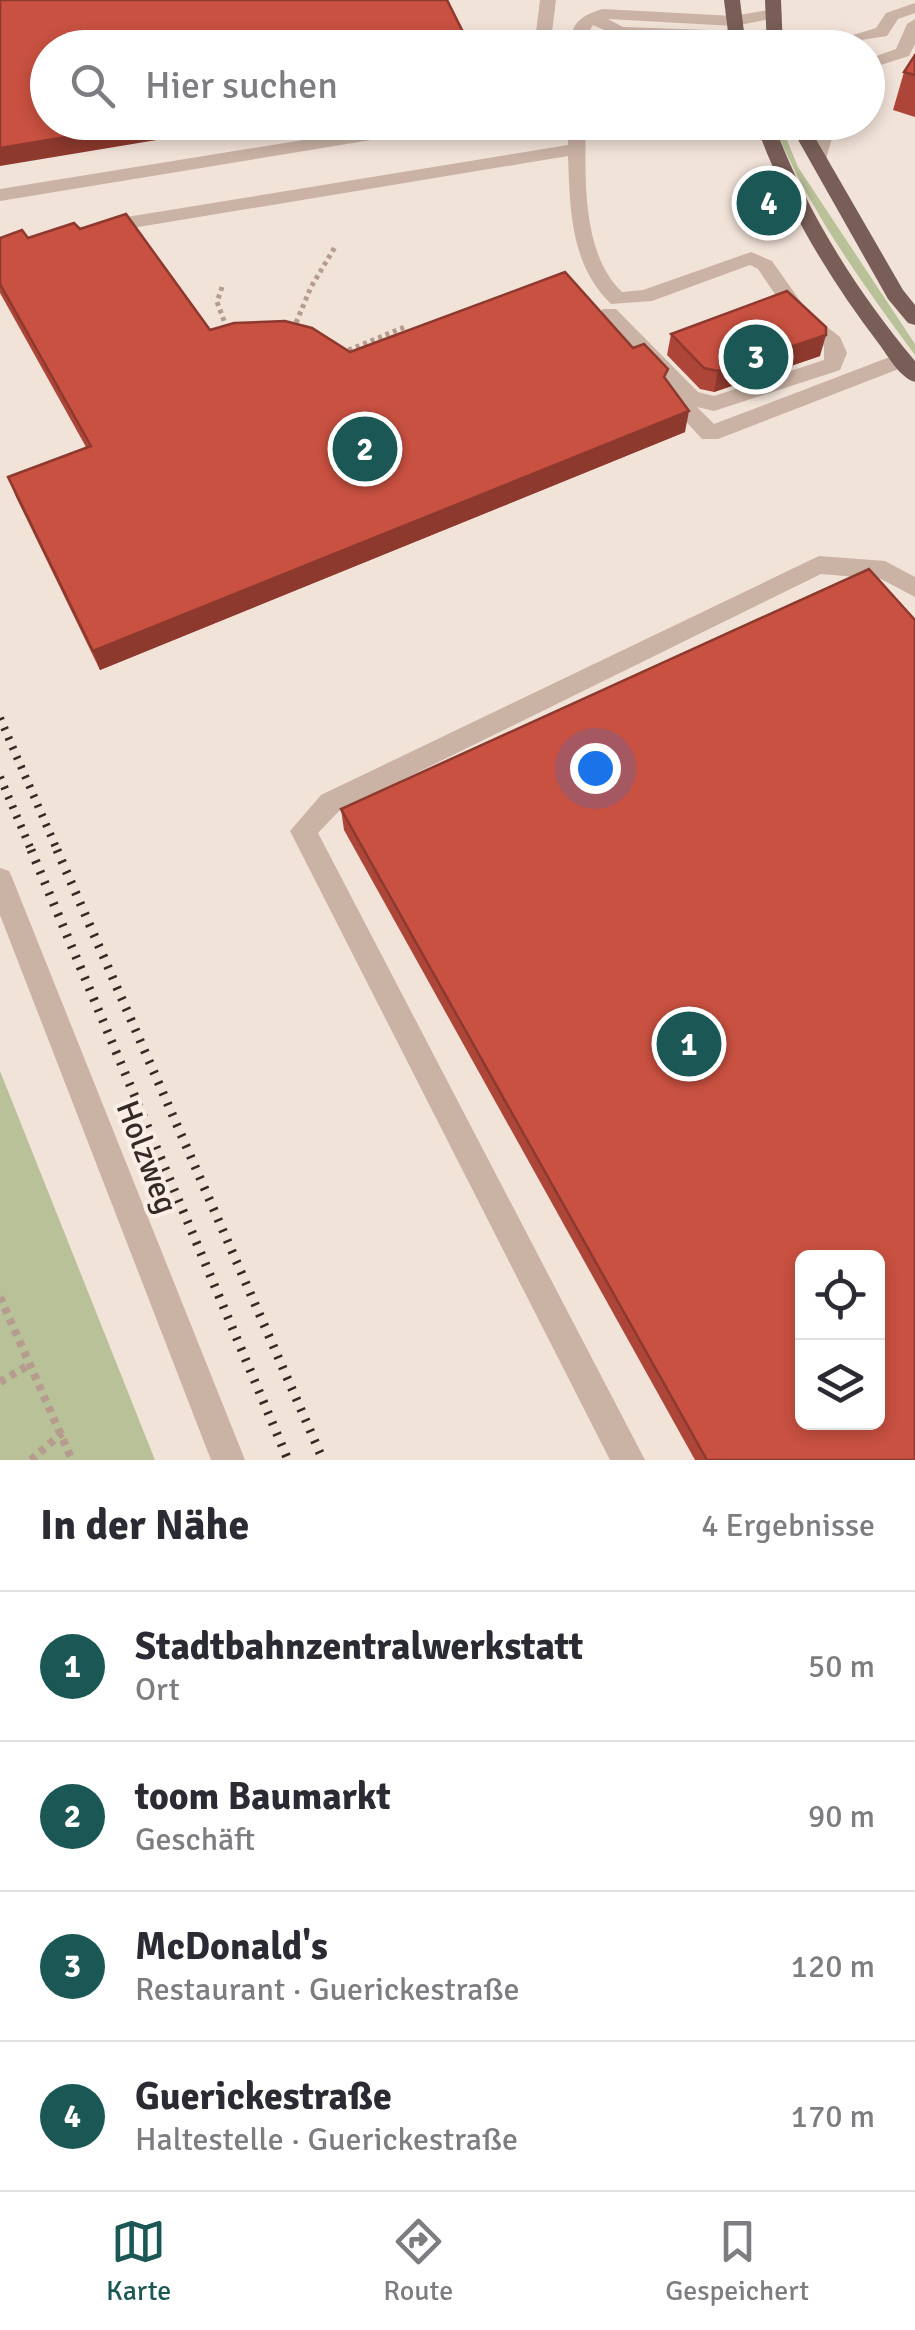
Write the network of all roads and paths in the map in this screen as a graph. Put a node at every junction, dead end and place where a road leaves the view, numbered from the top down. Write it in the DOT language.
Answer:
graph roads {
  1 [pos="548,0"];
  2 [pos="652,0"];
  3 [pos="673,0"];
  4 [pos="732,0"];
  5 [pos="877,0"];
  6 [pos="774,7"];
  7 [pos="590,8"];
  8 [pos="912,13"];
  9 [pos="892,16"];
  10 [pos="544,30"];
  11 [pos="616,30"];
  12 [pos="708,30"];
  13 [pos="735,30"];
  14 [pos="743,30"];
  15 [pos="882,30"];
  16 [pos="909,55"];
  17 [pos="339,140"];
  18 [pos="576,140"];
  19 [pos="771,140"];
  20 [pos="807,140"];
  21 [pos="823,140"];
  22 [pos="576,149"];
  23 [pos="818,160"];
  24 [pos="0,195"];
  25 [pos="74,232"];
  26 [pos="335,247"];
  27 [pos="222,287"];
  28 [pos="614,306"];
  29 [pos="915,318"];
  30 [pos="405,327"];
  31 [pos="244,335"];
  32 [pos="302,340"];
  33 [pos="326,349"];
  34 [pos="908,367"];
  35 [pos="915,588"];
  36 [pos="1,885"];
  37 [pos="0,1297"];
  38 [pos="28,1366"];
  39 [pos="0,1382"];
  40 [pos="62,1434"];
  41 [pos="32,1460"];
  42 [pos="72,1460"];
  43 [pos="228,1460"];
  44 [pos="628,1460"];
  1 -- 10 [label="street"];
  2 -- 3 [label="street"];
  4 -- 13 [label="main road"];
  5 -- 9 [label="street"];
  6 -- 14 [label="street"];
  7 -- 11 [label="street"];
  7 -- 12 [label="street"];
  8 -- 9 [label="street"];
  8 -- 16 [label="street"];
  9 -- 15 [label="street"];
  17 -- 24 [label="street"];
  18 -- 22 [label="street"];
  19 -- 34 [label="main road"];
  20 -- 23 [label="main road"];
  21 -- 23 [label="street"];
  22 -- 25 [label="street"];
  22 -- 28 [label="street"];
  23 -- 29 [label="main road"];
  26 -- 32 [label="path"];
  27 -- 31 [label="path"];
  28 -- 28 [label="street"];
  28 -- 34 [label="street"];
  30 -- 33 [label="path"];
  35 -- 44 [label="street"];
  36 -- 43 [label="street, Holzweg"];
  37 -- 38 [label="path"];
  38 -- 39 [label="path"];
  38 -- 40 [label="path"];
  40 -- 41 [label="path"];
  40 -- 42 [label="path"];
}
